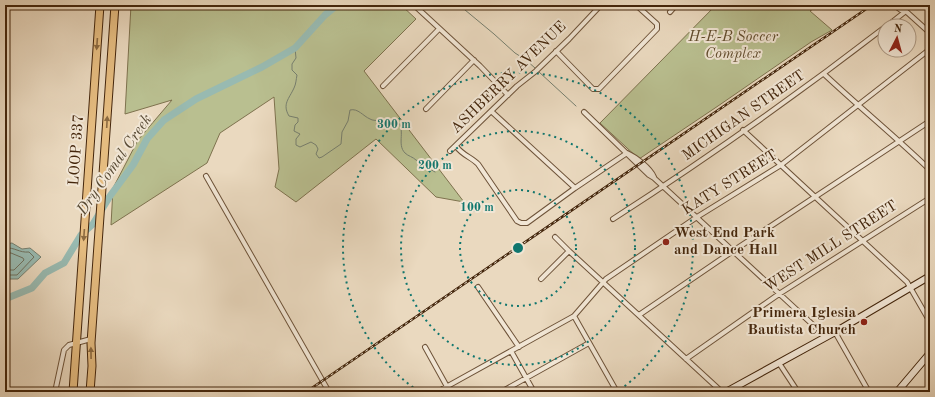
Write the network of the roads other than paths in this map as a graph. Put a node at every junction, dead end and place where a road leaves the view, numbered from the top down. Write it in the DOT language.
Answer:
graph roads {
  1 [pos="100,5"];
  2 [pos="115,5"];
  3 [pos="414,5"];
  4 [pos="601,5"];
  5 [pos="636,5"];
  6 [pos="676,5"];
  7 [pos="894,5"];
  8 [pos="899,5"];
  9 [pos="906,11"];
  10 [pos="670,12"];
  11 [pos="897,18"];
  12 [pos="439,29"];
  13 [pos="930,33"];
  14 [pos="877,34"];
  15 [pos="930,49"];
  16 [pos="556,51"];
  17 [pos="474,60"];
  18 [pos="824,74"];
  19 [pos="383,86"];
  20 [pos="508,95"];
  21 [pos="858,106"];
  22 [pos="426,109"];
  23 [pos="491,111"];
  24 [pos="584,112"];
  25 [pos="930,121"];
  26 [pos="743,130"];
  27 [pos="900,141"];
  28 [pos="456,146"];
  29 [pos="450,151"];
  30 [pos="627,153"];
  31 [pos="781,165"];
  32 [pos="930,170"];
  33 [pos="206,176"];
  34 [pos="664,186"];
  35 [pos="575,188"];
  36 [pos="815,197"];
  37 [pos="930,198"];
  38 [pos="697,217"];
  39 [pos="613,219"];
  40 [pos="555,237"];
  41 [pos="862,241"];
  42 [pos="569,251"];
  43 [pos="733,251"];
  44 [pos="930,276"];
  45 [pos="542,279"];
  46 [pos="603,282"];
  47 [pos="478,286"];
  48 [pos="910,287"];
  49 [pos="779,294"];
  50 [pos="639,315"];
  51 [pos="574,316"];
  52 [pos="930,322"];
  53 [pos="835,332"];
  54 [pos="825,336"];
  55 [pos="92,339"];
  56 [pos="77,343"];
  57 [pos="589,343"];
  58 [pos="425,347"];
  59 [pos="519,347"];
  60 [pos="511,351"];
  61 [pos="930,353"];
  62 [pos="686,359"];
  63 [pos="779,363"];
  64 [pos="526,378"];
  65 [pos="447,386"];
  66 [pos="55,392"];
  67 [pos="73,392"];
  68 [pos="90,392"];
  69 [pos="328,392"];
  70 [pos="437,392"];
  71 [pos="450,392"];
  72 [pos="501,392"];
  73 [pos="534,392"];
  74 [pos="617,392"];
  75 [pos="726,392"];
  76 [pos="798,392"];
  77 [pos="869,392"];
  78 [pos="897,392"];
  1 -- 56 [label="main road, LOOP 337, one-way"];
  55 -- 2 [label="main road, LOOP 337, one-way"];
  3 -- 12 [label="street"];
  4 -- 16 [label="street, ASHBERRY AVENUE"];
  5 -- 16 [label="street"];
  6 -- 10 [label="street"];
  7 -- 9 [label="street"];
  8 -- 9 [label="street"];
  9 -- 11 [label="street, MICHIGAN STREET"];
  9 -- 13 [label="street"];
  12 -- 17 [label="street"];
  12 -- 19 [label="street"];
  14 -- 18 [label="street, MICHIGAN STREET"];
  15 -- 21 [label="street, KATY STREET"];
  16 -- 20 [label="street, ASHBERRY AVENUE"];
  17 -- 20 [label="street"];
  17 -- 22 [label="street"];
  18 -- 21 [label="street"];
  18 -- 26 [label="street, MICHIGAN STREET"];
  20 -- 23 [label="street, ASHBERRY AVENUE"];
  21 -- 27 [label="street"];
  21 -- 31 [label="street, KATY STREET"];
  23 -- 28 [label="street, ASHBERRY AVENUE"];
  23 -- 35 [label="street"];
  24 -- 30 [label="street"];
  25 -- 27 [label="street"];
  26 -- 31 [label="street"];
  26 -- 34 [label="street, MICHIGAN STREET"];
  27 -- 32 [label="street"];
  27 -- 36 [label="street"];
  28 -- 29 [label="street, ASHBERRY AVENUE"];
  28 -- 35 [label="street"];
  30 -- 34 [label="street"];
  30 -- 35 [label="street"];
  31 -- 36 [label="street"];
  31 -- 38 [label="street, KATY STREET"];
  33 -- 69 [label="street"];
  34 -- 38 [label="street"];
  34 -- 39 [label="street, MICHIGAN STREET"];
  36 -- 41 [label="street"];
  36 -- 43 [label="street"];
  37 -- 41 [label="street, WEST MILL STREET"];
  38 -- 43 [label="street"];
  38 -- 46 [label="street, KATY STREET"];
  40 -- 42 [label="street"];
  41 -- 48 [label="street"];
  41 -- 49 [label="street, WEST MILL STREET"];
  42 -- 45 [label="street"];
  42 -- 46 [label="street"];
  43 -- 49 [label="street"];
  43 -- 50 [label="street"];
  44 -- 48 [label="street"];
  46 -- 50 [label="street"];
  46 -- 51 [label="street, KATY STREET"];
  47 -- 59 [label="street"];
  48 -- 52 [label="street"];
  48 -- 53 [label="street"];
  49 -- 54 [label="street"];
  49 -- 62 [label="street, WEST MILL STREET"];
  50 -- 62 [label="street"];
  51 -- 57 [label="street"];
  51 -- 59 [label="street, KATY STREET"];
  53 -- 54 [label="street"];
  53 -- 77 [label="street"];
  54 -- 63 [label="street"];
  55 -- 56 [label="street"];
  68 -- 55 [label="main road, LOOP 337, one-way"];
  56 -- 66 [label="street"];
  56 -- 67 [label="main road, LOOP 337"];
  57 -- 64 [label="street"];
  57 -- 74 [label="street"];
  58 -- 65 [label="street"];
  59 -- 60 [label="street, KATY STREET"];
  60 -- 64 [label="street"];
  60 -- 65 [label="street, KATY STREET"];
  61 -- 78 [label="street"];
  62 -- 75 [label="street"];
  63 -- 75 [label="street"];
  63 -- 76 [label="street"];
  64 -- 72 [label="street"];
  64 -- 73 [label="street"];
  65 -- 70 [label="street, KATY STREET"];
  65 -- 71 [label="street"];
}
